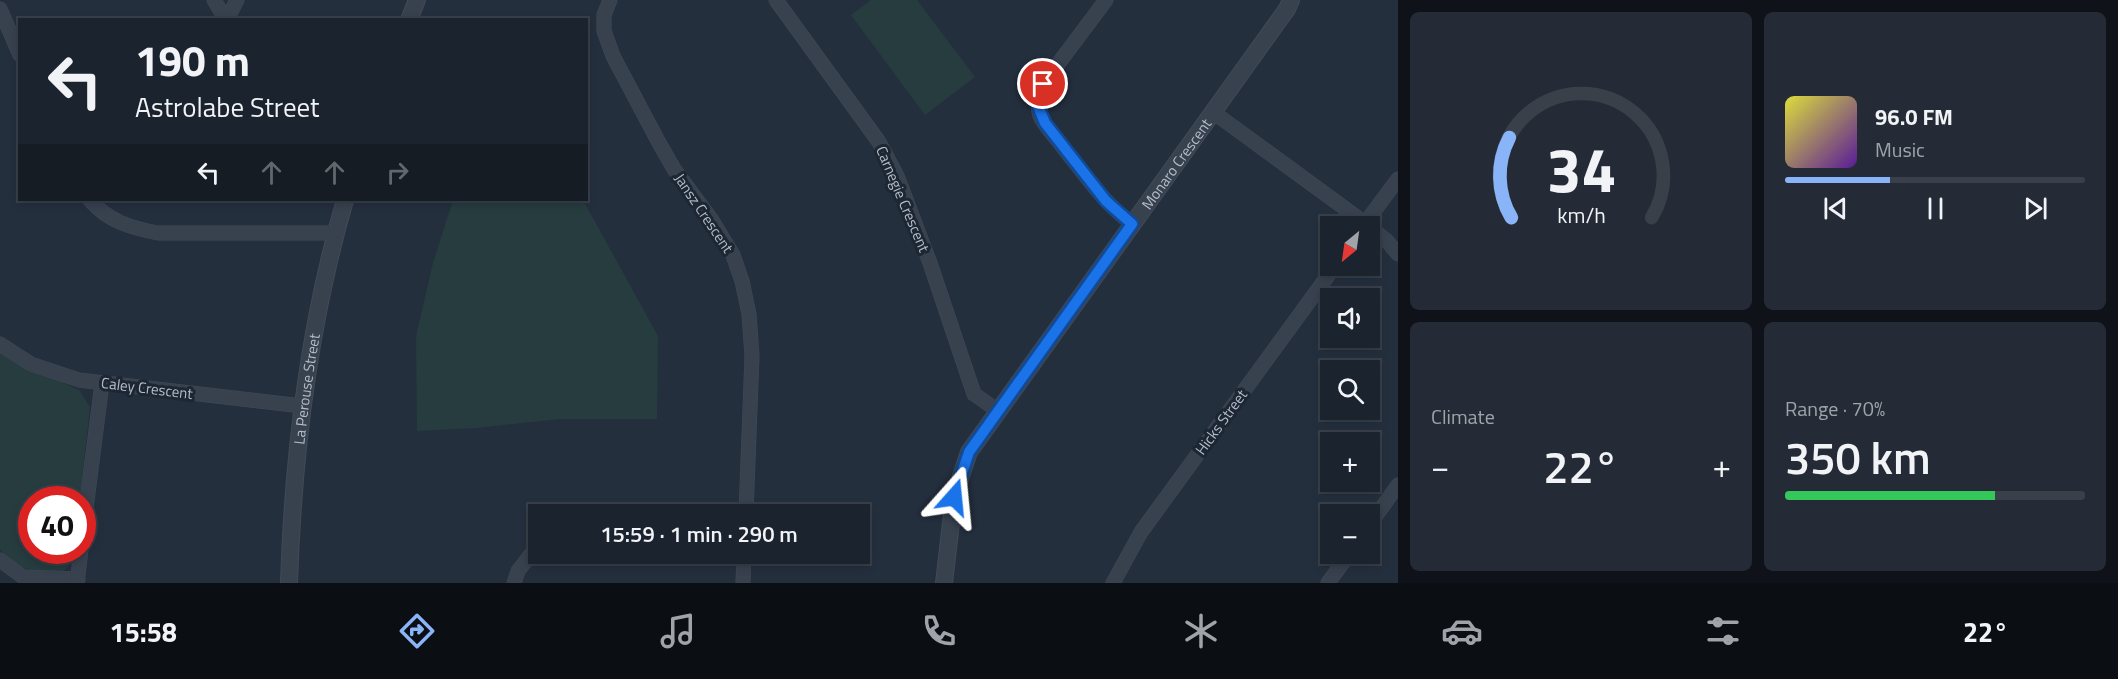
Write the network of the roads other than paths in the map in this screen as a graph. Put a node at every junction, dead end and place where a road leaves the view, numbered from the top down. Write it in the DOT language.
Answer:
graph roads {
  1 [pos="214,0"];
  2 [pos="237,0"];
  3 [pos="417,0"];
  4 [pos="610,0"];
  5 [pos="776,0"];
  6 [pos="1106,0"];
  7 [pos="1291,0"];
  8 [pos="0,9"];
  9 [pos="226,18"];
  10 [pos="228,18"];
  11 [pos="410,18"];
  12 [pos="18,50"];
  13 [pos="1213,112"];
  14 [pos="1398,179"];
  15 [pos="91,201"];
  16 [pos="345,201"];
  17 [pos="1353,216"];
  18 [pos="1374,216"];
  19 [pos="1132,224"];
  20 [pos="336,233"];
  21 [pos="1380,236"];
  22 [pos="1398,254"];
  23 [pos="1328,276"];
  24 [pos="0,344"];
  25 [pos="102,383"];
  26 [pos="302,405"];
  27 [pos="998,411"];
  28 [pos="1398,485"];
  29 [pos="89,486"];
  30 [pos="746,504"];
  31 [pos="1380,510"];
  32 [pos="528,558"];
  33 [pos="0,560"];
  34 [pos="80,564"];
  35 [pos="744,564"];
  36 [pos="1342,564"];
  37 [pos="78,581"];
  38 [pos="290,583"];
  39 [pos="514,583"];
  40 [pos="743,583"];
  41 [pos="944,583"];
  42 [pos="1113,583"];
  43 [pos="1328,583"];
  1 -- 9 [label="street"];
  2 -- 10 [label="street"];
  3 -- 11 [label="street"];
  4 -- 30 [label="street, Jansz Crescent"];
  5 -- 27 [label="street, Carnegie Crescent"];
  6 -- 19 [label="street"];
  7 -- 13 [label="street, Monaro Crescent"];
  8 -- 12 [label="street"];
  13 -- 17 [label="street"];
  13 -- 19 [label="street, Monaro Crescent"];
  14 -- 18 [label="street"];
  15 -- 20 [label="street"];
  16 -- 20 [label="street, La Perouse Street"];
  19 -- 27 [label="street, Monaro Crescent"];
  20 -- 26 [label="street, La Perouse Street"];
  21 -- 22 [label="street"];
  23 -- 42 [label="street, Hicks Street"];
  24 -- 25 [label="street, Caley Crescent"];
  25 -- 26 [label="street, Caley Crescent"];
  25 -- 29 [label="street"];
  26 -- 38 [label="street, La Perouse Street"];
  27 -- 41 [label="street, Monaro Crescent"];
  28 -- 31 [label="street"];
  32 -- 39 [label="street"];
  33 -- 37 [label="street"];
  34 -- 37 [label="street"];
  35 -- 40 [label="street"];
  36 -- 43 [label="street"];
}
